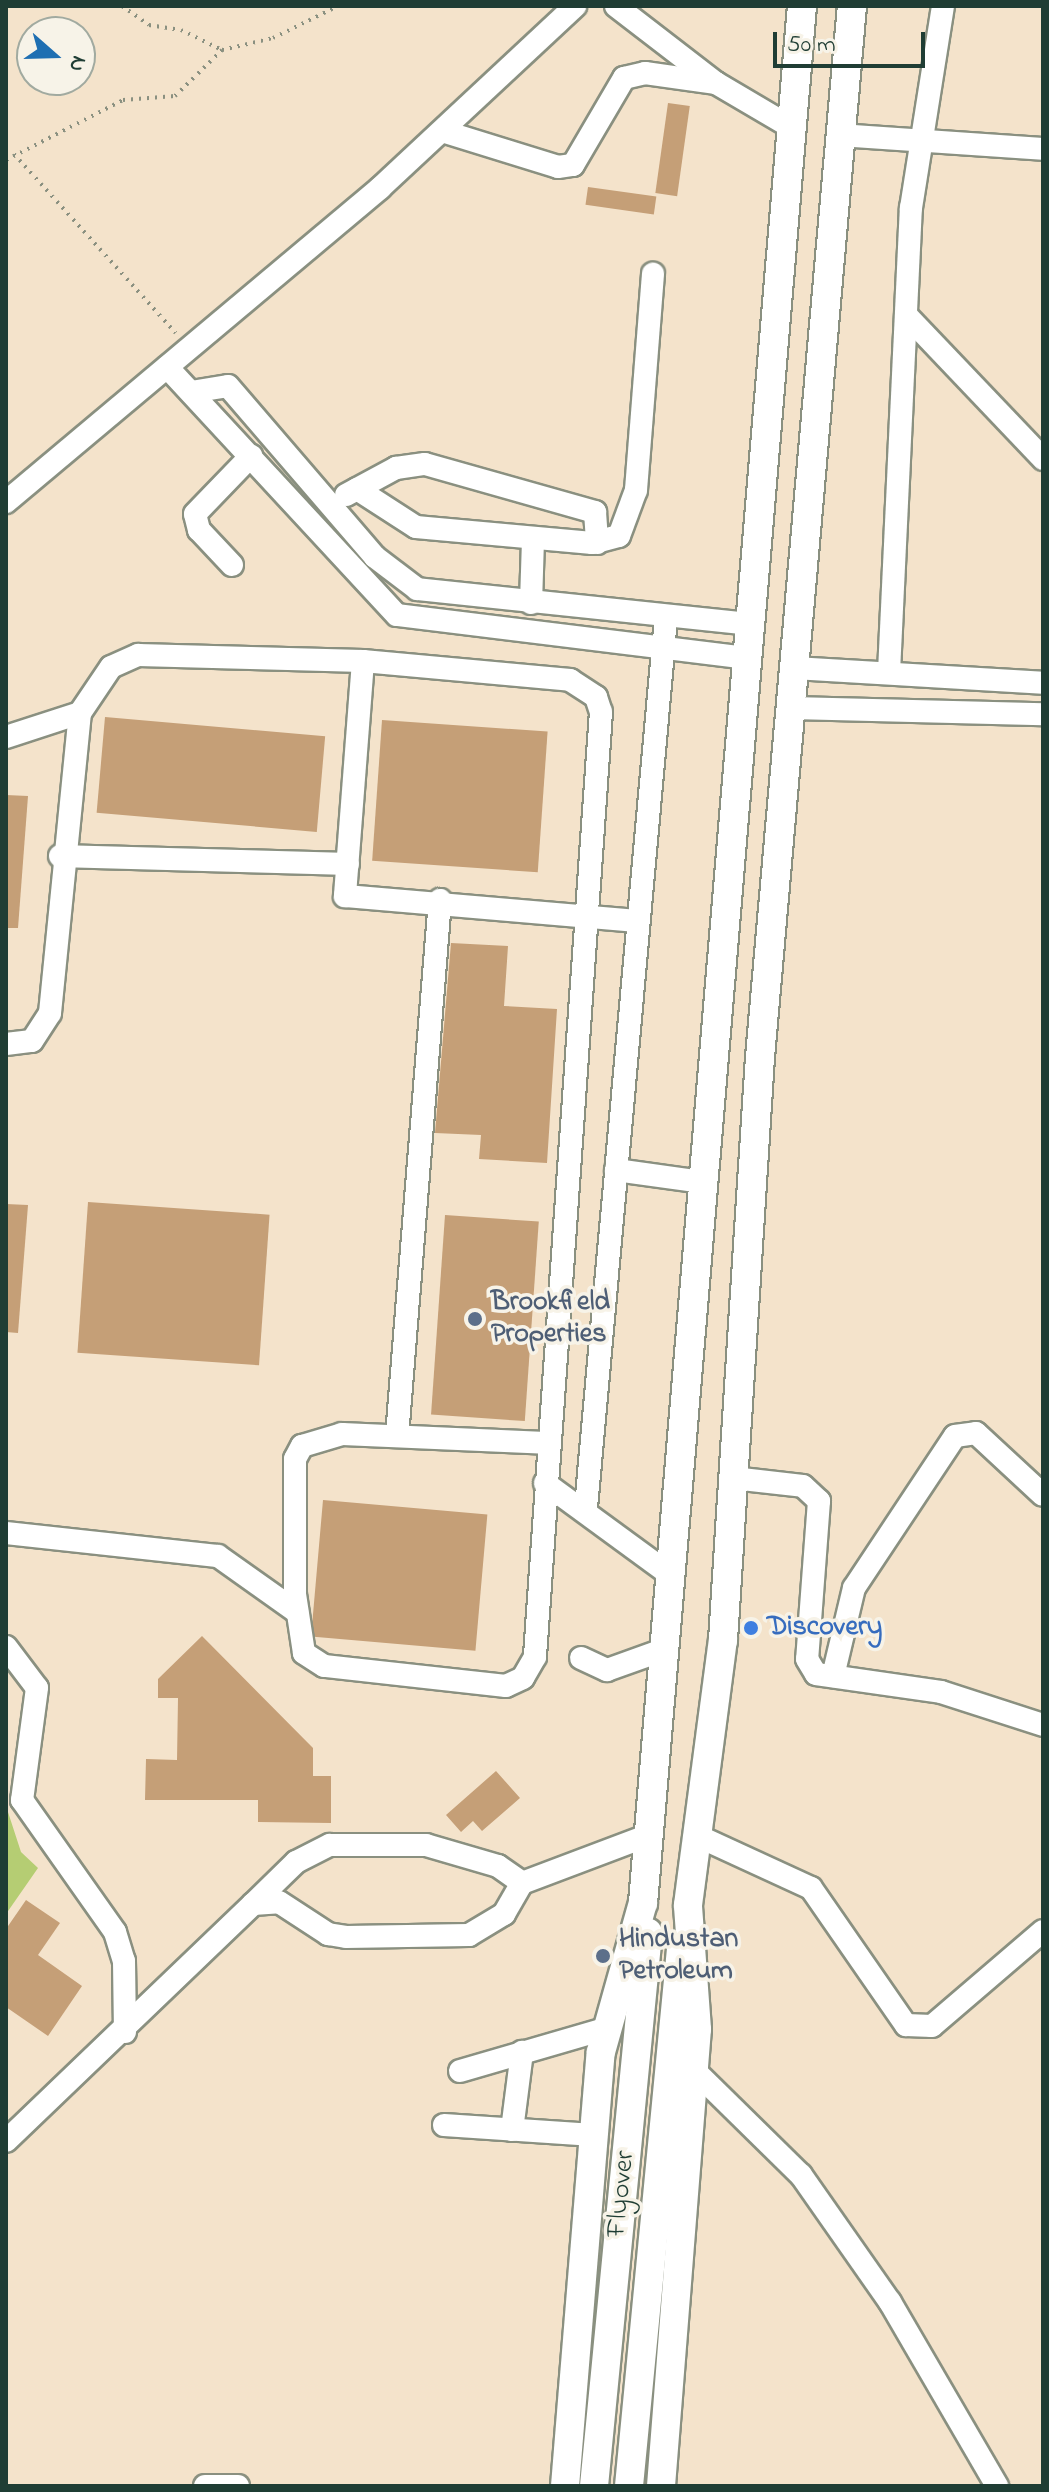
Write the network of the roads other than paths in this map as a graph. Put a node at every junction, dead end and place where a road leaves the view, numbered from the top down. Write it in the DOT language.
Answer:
graph roads {
  1 [pos="575,6"];
  2 [pos="616,6"];
  3 [pos="802,6"];
  4 [pos="852,6"];
  5 [pos="943,6"];
  6 [pos="716,83"];
  7 [pos="789,126"];
  8 [pos="442,131"];
  9 [pos="839,135"];
  10 [pos="921,135"];
  11 [pos="1043,149"];
  12 [pos="653,274"];
  13 [pos="908,317"];
  14 [pos="167,367"];
  15 [pos="191,392"];
  16 [pos="251,456"];
  17 [pos="1043,459"];
  18 [pos="300,469"];
  19 [pos="357,489"];
  20 [pos="280,490"];
  21 [pos="6,502"];
  22 [pos="329,503"];
  23 [pos="533,538"];
  24 [pos="597,543"];
  25 [pos="232,565"];
  26 [pos="417,589"];
  27 [pos="531,603"];
  28 [pos="666,618"];
  29 [pos="414,621"];
  30 [pos="752,624"];
  31 [pos="662,648"];
  32 [pos="749,658"];
  33 [pos="363,661"];
  34 [pos="794,668"];
  35 [pos="889,672"];
  36 [pos="925,674"];
  37 [pos="1043,683"];
  38 [pos="792,708"];
  39 [pos="922,708"];
  40 [pos="80,713"];
  41 [pos="1043,714"];
  42 [pos="6,737"];
  43 [pos="60,856"];
  44 [pos="348,864"];
  45 [pos="440,900"];
  46 [pos="588,915"];
  47 [pos="638,921"];
  48 [pos="6,1044"];
  49 [pos="616,1170"];
  50 [pos="703,1182"];
  51 [pos="397,1436"];
  52 [pos="546,1443"];
  53 [pos="733,1478"];
  54 [pos="545,1483"];
  55 [pos="1043,1495"];
  56 [pos="586,1507"];
  57 [pos="6,1533"];
  58 [pos="668,1573"];
  59 [pos="297,1612"];
  60 [pos="6,1647"];
  61 [pos="663,1650"];
  62 [pos="581,1658"];
  63 [pos="833,1676"];
  64 [pos="1043,1725"];
  65 [pos="649,1835"];
  66 [pos="698,1836"];
  67 [pos="522,1883"];
  68 [pos="643,1903"];
  69 [pos="253,1904"];
  70 [pos="688,1905"];
  71 [pos="1043,1931"];
  72 [pos="608,2028"];
  73 [pos="125,2032"];
  74 [pos="522,2052"];
  75 [pos="693,2069"];
  76 [pos="460,2071"];
  77 [pos="444,2125"];
  78 [pos="512,2130"];
  79 [pos="594,2135"];
  80 [pos="6,2141"];
  81 [pos="205,2486"];
  82 [pos="238,2486"];
  83 [pos="565,2486"];
  84 [pos="594,2486"];
  85 [pos="629,2486"];
  86 [pos="661,2486"];
  87 [pos="997,2486"];
  1 -- 8 [label="street"];
  2 -- 6 [label="street"];
  3 -- 7 [label="main road"];
  4 -- 9 [label="main road"];
  5 -- 10 [label="street"];
  6 -- 7 [label="street"];
  6 -- 8 [label="street"];
  7 -- 30 [label="main road"];
  8 -- 14 [label="street"];
  9 -- 10 [label="street"];
  9 -- 34 [label="main road"];
  10 -- 11 [label="street"];
  10 -- 13 [label="street"];
  12 -- 24 [label="street"];
  13 -- 17 [label="street"];
  13 -- 35 [label="street"];
  14 -- 15 [label="street"];
  14 -- 21 [label="street"];
  15 -- 16 [label="street"];
  15 -- 18 [label="street"];
  16 -- 20 [label="street"];
  16 -- 25 [label="street"];
  18 -- 20 [label="street"];
  18 -- 22 [label="street"];
  19 -- 22 [label="street"];
  19 -- 23 [label="street"];
  19 -- 24 [label="street"];
  20 -- 29 [label="street"];
  22 -- 26 [label="street"];
  23 -- 24 [label="street"];
  23 -- 27 [label="street"];
  26 -- 27 [label="street"];
  26 -- 29 [label="street"];
  27 -- 28 [label="street"];
  28 -- 30 [label="street"];
  28 -- 31 [label="street"];
  29 -- 31 [label="street"];
  30 -- 32 [label="main road"];
  31 -- 32 [label="street"];
  31 -- 47 [label="street"];
  32 -- 50 [label="main road"];
  33 -- 40 [label="street"];
  33 -- 44 [label="street"];
  33 -- 46 [label="street"];
  34 -- 35 [label="street"];
  34 -- 38 [label="main road"];
  35 -- 36 [label="street"];
  36 -- 37 [label="street"];
  36 -- 39 [label="street"];
  38 -- 39 [label="street"];
  38 -- 53 [label="main road"];
  39 -- 41 [label="street"];
  40 -- 42 [label="street"];
  40 -- 43 [label="street"];
  43 -- 44 [label="street"];
  43 -- 48 [label="street"];
  44 -- 45 [label="street"];
  45 -- 46 [label="street"];
  45 -- 51 [label="street"];
  46 -- 47 [label="street"];
  46 -- 52 [label="street"];
  47 -- 49 [label="street"];
  49 -- 50 [label="street"];
  49 -- 56 [label="street"];
  50 -- 58 [label="main road"];
  51 -- 52 [label="street"];
  51 -- 59 [label="street"];
  52 -- 54 [label="street"];
  53 -- 63 [label="street"];
  53 -- 66 [label="main road"];
  54 -- 56 [label="street"];
  54 -- 59 [label="street"];
  55 -- 63 [label="street"];
  56 -- 58 [label="street"];
  57 -- 59 [label="street"];
  58 -- 61 [label="main road"];
  60 -- 73 [label="street"];
  61 -- 62 [label="street"];
  61 -- 65 [label="main road"];
  63 -- 64 [label="street"];
  65 -- 67 [label="street"];
  65 -- 68 [label="main road"];
  66 -- 70 [label="main road"];
  66 -- 71 [label="street"];
  67 -- 69 [label="street"];
  67 -- 69 [label="street"];
  68 -- 72 [label="main road"];
  68 -- 84 [label="main road, Flyover"];
  69 -- 73 [label="street"];
  70 -- 75 [label="main road"];
  70 -- 85 [label="main road, Flyover"];
  72 -- 74 [label="street"];
  72 -- 79 [label="main road"];
  73 -- 80 [label="street"];
  74 -- 76 [label="street"];
  74 -- 78 [label="street"];
  75 -- 86 [label="main road"];
  75 -- 87 [label="street"];
  77 -- 78 [label="street"];
  78 -- 79 [label="street"];
  79 -- 83 [label="main road"];
  81 -- 82 [label="street"];
}
